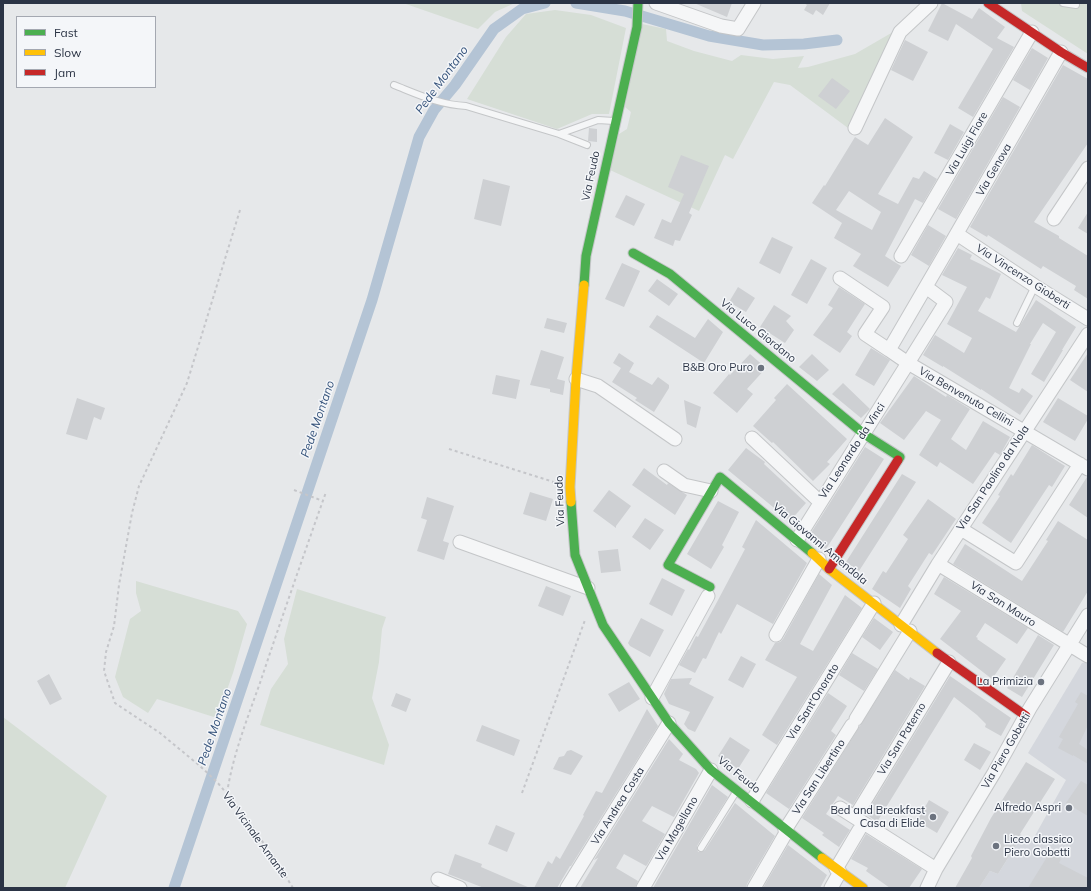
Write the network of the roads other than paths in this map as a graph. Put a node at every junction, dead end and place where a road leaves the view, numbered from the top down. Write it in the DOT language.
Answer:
graph roads {
  1 [pos="638,3"];
  2 [pos="656,3"];
  3 [pos="754,3"];
  4 [pos="930,3"];
  5 [pos="988,3"];
  6 [pos="1064,3"];
  7 [pos="1076,5"];
  8 [pos="1032,32"];
  9 [pos="1061,52"];
  10 [pos="1088,68"];
  11 [pos="394,85"];
  12 [pos="616,121"];
  13 [pos="855,128"];
  14 [pos="559,134"];
  15 [pos="587,145"];
  16 [pos="1088,168"];
  17 [pos="1054,219"];
  18 [pos="958,234"];
  19 [pos="633,253"];
  20 [pos="902,256"];
  21 [pos="840,278"];
  22 [pos="1036,286"];
  23 [pos="926,287"];
  24 [pos="1088,319"];
  25 [pos="1017,323"];
  26 [pos="1088,334"];
  27 [pos="889,350"];
  28 [pos="908,363"];
  29 [pos="576,379"];
  30 [pos="1024,431"];
  31 [pos="864,434"];
  32 [pos="752,438"];
  33 [pos="675,439"];
  34 [pos="1084,467"];
  35 [pos="664,471"];
  36 [pos="711,491"];
  37 [pos="820,502"];
  38 [pos="961,529"];
  39 [pos="797,540"];
  40 [pos="460,542"];
  41 [pos="818,559"];
  42 [pos="938,564"];
  43 [pos="829,569"];
  44 [pos="588,588"];
  45 [pos="709,592"];
  46 [pos="874,603"];
  47 [pos="1088,616"];
  48 [pos="905,628"];
  49 [pos="776,635"];
  50 [pos="1069,645"];
  51 [pos="1088,656"];
  52 [pos="949,662"];
  53 [pos="652,698"];
  54 [pos="1026,716"];
  55 [pos="669,724"];
  56 [pos="712,770"];
  57 [pos="737,791"];
  58 [pos="752,801"];
  59 [pos="840,808"];
  60 [pos="855,817"];
  61 [pos="786,830"];
  62 [pos="859,830"];
  63 [pos="701,848"];
  64 [pos="936,869"];
  65 [pos="838,870"];
  66 [pos="438,879"];
  67 [pos="460,888"];
  68 [pos="567,888"];
  69 [pos="643,888"];
  70 [pos="754,888"];
  71 [pos="830,888"];
  72 [pos="863,888"];
  73 [pos="927,888"];
  1 -- 12 [label="street, Via Feudo"];
  2 -- 3 [label="street"];
  4 -- 13 [label="street"];
  5 -- 8 [label="street"];
  6 -- 7 [label="lane"];
  8 -- 9 [label="street"];
  8 -- 20 [label="street, Via Luigi Fiore"];
  9 -- 10 [label="street"];
  9 -- 18 [label="street, Via Genova"];
  11 -- 14 [label="lane"];
  12 -- 14 [label="lane"];
  12 -- 29 [label="street, Via Feudo"];
  14 -- 15 [label="lane"];
  16 -- 17 [label="street"];
  18 -- 22 [label="street, Via Vincenzo Gioberti"];
  18 -- 23 [label="street, Via Genova"];
  19 -- 31 [label="street, Via Luca Giordano"];
  21 -- 27 [label="street, Via Benvenuto Cellini"];
  22 -- 24 [label="street, Via Vincenzo Gioberti"];
  22 -- 25 [label="lane"];
  23 -- 27 [label="street, Via Genova"];
  23 -- 28 [label="street, Via Leonardo da Vinci"];
  26 -- 30 [label="street, Via San Paolino da Nola"];
  27 -- 28 [label="street, Via Benvenuto Cellini"];
  28 -- 30 [label="street, Via Benvenuto Cellini"];
  28 -- 31 [label="street, Via Leonardo da Vinci"];
  29 -- 33 [label="street"];
  29 -- 44 [label="street, Via Feudo"];
  30 -- 34 [label="street, Via Benvenuto Cellini"];
  30 -- 38 [label="street, Via San Paolino da Nola"];
  31 -- 37 [label="street, Via Leonardo da Vinci"];
  31 -- 43 [label="street, Via Luca Giordano"];
  32 -- 37 [label="street"];
  34 -- 38 [label="street"];
  35 -- 36 [label="street"];
  36 -- 39 [label="street, Via Giovanni Amendola"];
  36 -- 45 [label="street, Via Giovanni Amendola"];
  37 -- 39 [label="street, Via Leonardo da Vinci"];
  38 -- 42 [label="street, Via San Paolino da Nola"];
  39 -- 41 [label="street, Via Giovanni Amendola"];
  40 -- 44 [label="street"];
  41 -- 43 [label="street, Via Giovanni Amendola"];
  41 -- 49 [label="street"];
  42 -- 48 [label="street, Via San Paolino da Nola"];
  42 -- 50 [label="street, Via San Mauro"];
  43 -- 46 [label="street, Via Giovanni Amendola"];
  44 -- 53 [label="street, Via Feudo"];
  45 -- 53 [label="street"];
  46 -- 48 [label="street, Via Giovanni Amendola"];
  46 -- 58 [label="street, Via Sant'Onorato"];
  47 -- 50 [label="street, Via Piero Gobetti"];
  48 -- 52 [label="street, Via Giovanni Amendola"];
  48 -- 61 [label="street, Via San Libertino"];
  50 -- 51 [label="street, Via San Mauro"];
  50 -- 54 [label="street, Via Piero Gobetti"];
  52 -- 54 [label="street, Via Giovanni Amendola"];
  52 -- 60 [label="street, Via San Paterno"];
  53 -- 55 [label="street, Via Feudo"];
  54 -- 64 [label="street, Via Piero Gobetti"];
  55 -- 56 [label="street, Via Feudo"];
  55 -- 68 [label="street, Via Andrea Costa"];
  56 -- 57 [label="street, Via Feudo"];
  56 -- 69 [label="street, Via Magellano"];
  57 -- 58 [label="street, Via Feudo"];
  57 -- 63 [label="lane"];
  58 -- 61 [label="street, Via Feudo"];
  59 -- 60 [label="street"];
  60 -- 64 [label="street"];
  61 -- 65 [label="street, Via Feudo"];
  61 -- 70 [label="street, Via San Libertino"];
  62 -- 65 [label="street"];
  64 -- 73 [label="street, Via Piero Gobetti"];
  65 -- 71 [label="street"];
  65 -- 72 [label="street, Via Feudo"];
  66 -- 67 [label="street"];
}
